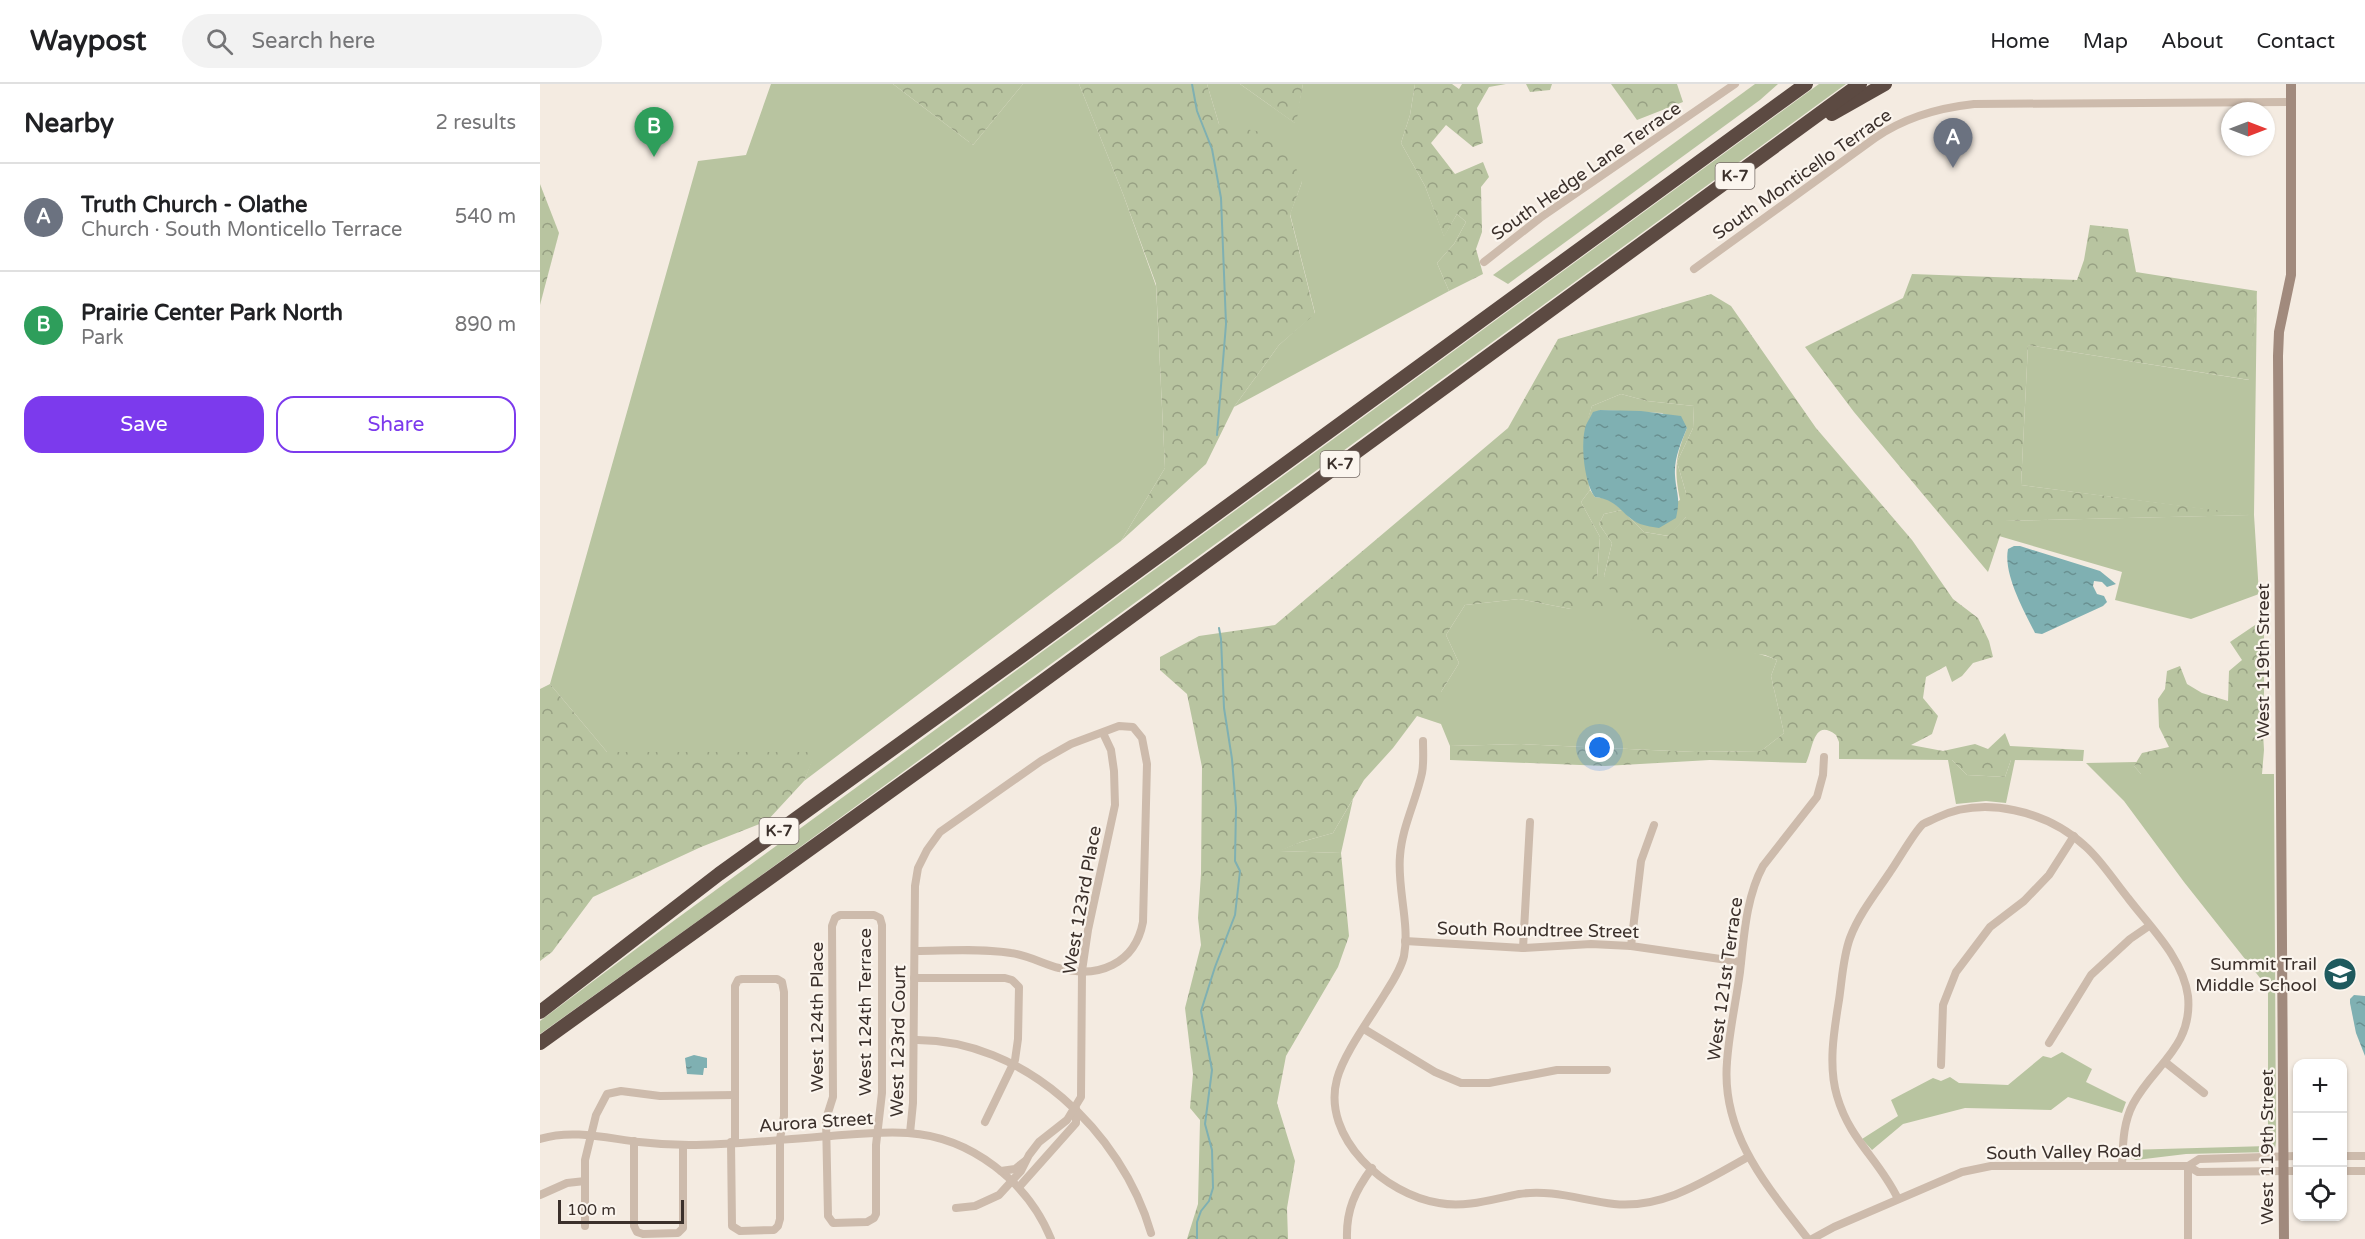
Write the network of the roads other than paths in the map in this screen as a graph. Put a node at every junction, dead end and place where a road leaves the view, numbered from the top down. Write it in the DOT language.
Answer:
graph roads {
  1 [pos="1735,84"];
  2 [pos="1791,84"];
  3 [pos="1806,84"];
  4 [pos="1860,84"];
  5 [pos="1885,84"];
  6 [pos="2291,84"];
  7 [pos="2291,102"];
  8 [pos="1762,116"];
  9 [pos="1780,143"];
  10 [pos="1484,262"];
  11 [pos="1694,269"];
  12 [pos="1103,733"];
  13 [pos="1423,741"];
  14 [pos="1824,757"];
  15 [pos="1530,822"];
  16 [pos="1654,825"];
  17 [pos="2074,837"];
  18 [pos="836,917"];
  19 [pos="2149,926"];
  20 [pos="1405,941"];
  21 [pos="1632,946"];
  22 [pos="1523,948"];
  23 [pos="915,951"];
  24 [pos="1741,962"];
  25 [pos="1082,971"];
  26 [pos="914,978"];
  27 [pos="540,1012"];
  28 [pos="1364,1029"];
  29 [pos="914,1040"];
  30 [pos="540,1043"];
  31 [pos="2049,1043"];
  32 [pos="2165,1062"];
  33 [pos="1941,1065"];
  34 [pos="1012,1066"];
  35 [pos="1607,1070"];
  36 [pos="2204,1093"];
  37 [pos="735,1095"];
  38 [pos="1076,1109"];
  39 [pos="985,1122"];
  40 [pos="877,1132"];
  41 [pos="910,1133"];
  42 [pos="592,1136"];
  43 [pos="827,1136"];
  44 [pos="540,1139"];
  45 [pos="780,1139"];
  46 [pos="634,1142"];
  47 [pos="733,1142"];
  48 [pos="683,1145"];
  49 [pos="2283,1156"];
  50 [pos="2293,1156"];
  51 [pos="2347,1156"];
  52 [pos="2365,1156"];
  53 [pos="1748,1157"];
  54 [pos="1026,1160"];
  55 [pos="2122,1165"];
  56 [pos="2188,1166"];
  57 [pos="1372,1168"];
  58 [pos="1001,1171"];
  59 [pos="2293,1171"];
  60 [pos="2347,1171"];
  61 [pos="2365,1171"];
  62 [pos="2283,1172"];
  63 [pos="585,1181"];
  64 [pos="1016,1184"];
  65 [pos="540,1195"];
  66 [pos="1898,1198"];
  67 [pos="956,1208"];
  68 [pos="870,1221"];
  69 [pos="585,1226"];
  70 [pos="1151,1233"];
  71 [pos="1052,1239"];
  72 [pos="1347,1239"];
  73 [pos="1810,1239"];
  74 [pos="2188,1239"];
  75 [pos="2284,1239"];
  1 -- 10 [label="street, South Hedge Lane Terrace"];
  2 -- 8 [label="highway"];
  3 -- 8 [label="highway, K-7"];
  4 -- 9 [label="highway, K-7"];
  5 -- 9 [label="highway"];
  6 -- 7 [label="main road, West 119th Street"];
  7 -- 11 [label="street, South Monticello Terrace"];
  7 -- 49 [label="main road, West 119th Street"];
  8 -- 27 [label="highway, K-7"];
  9 -- 30 [label="highway, K-7"];
  12 -- 23 [label="street, West 123rd Court"];
  12 -- 25 [label="street, West 123rd Place"];
  12 -- 25 [label="street, West 123rd Court"];
  13 -- 20 [label="street"];
  14 -- 24 [label="street, West 121st Terrace"];
  15 -- 22 [label="street"];
  16 -- 21 [label="street"];
  17 -- 19 [label="street"];
  17 -- 33 [label="street"];
  17 -- 66 [label="street"];
  18 -- 40 [label="street, West 124th Terrace"];
  18 -- 43 [label="street, West 124th Place"];
  19 -- 31 [label="street"];
  19 -- 32 [label="street"];
  20 -- 22 [label="street, South Roundtree Street"];
  20 -- 28 [label="street"];
  21 -- 22 [label="street, South Roundtree Street"];
  21 -- 24 [label="street, South Roundtree Street"];
  23 -- 25 [label="street"];
  23 -- 26 [label="street, West 123rd Court"];
  24 -- 53 [label="street, West 121st Terrace"];
  25 -- 38 [label="street, West 123rd Place"];
  26 -- 29 [label="street, West 123rd Court"];
  26 -- 34 [label="street"];
  28 -- 35 [label="street"];
  28 -- 57 [label="street"];
  29 -- 34 [label="street"];
  29 -- 41 [label="street, West 123rd Court"];
  32 -- 36 [label="street"];
  32 -- 55 [label="street"];
  34 -- 38 [label="street"];
  34 -- 39 [label="street"];
  37 -- 42 [label="street"];
  37 -- 45 [label="street"];
  37 -- 47 [label="street"];
  38 -- 54 [label="street"];
  38 -- 64 [label="street, West 123rd Place"];
  38 -- 70 [label="street"];
  40 -- 41 [label="street, Aurora Street"];
  40 -- 43 [label="street, Aurora Street"];
  40 -- 68 [label="street, West 124th Terrace"];
  41 -- 58 [label="street, Aurora Street"];
  42 -- 44 [label="street, Aurora Street"];
  42 -- 46 [label="street, Aurora Street"];
  42 -- 63 [label="street"];
  43 -- 45 [label="street, Aurora Street"];
  43 -- 68 [label="street, West 124th Place"];
  45 -- 47 [label="street, Aurora Street"];
  45 -- 47 [label="street"];
  46 -- 48 [label="street, Aurora Street"];
  46 -- 48 [label="street"];
  47 -- 48 [label="street, Aurora Street"];
  49 -- 50 [label="street, South Valley Road"];
  49 -- 56 [label="street, South Valley Road"];
  49 -- 62 [label="main road, West 119th Street"];
  51 -- 52 [label="street"];
  53 -- 57 [label="street"];
  53 -- 73 [label="street, West 121st Terrace"];
  54 -- 58 [label="street"];
  54 -- 64 [label="street"];
  55 -- 56 [label="street, South Valley Road"];
  55 -- 66 [label="street, South Valley Road"];
  56 -- 62 [label="street, South Valley Road"];
  56 -- 74 [label="street"];
  57 -- 72 [label="street"];
  58 -- 64 [label="street, Aurora Street"];
  59 -- 62 [label="street, South Valley Road"];
  60 -- 61 [label="street"];
  62 -- 75 [label="main road, West 119th Street"];
  63 -- 65 [label="street"];
  63 -- 69 [label="street"];
  64 -- 67 [label="street"];
  64 -- 71 [label="street, Aurora Street"];
  66 -- 73 [label="street, South Valley Road"];
}
